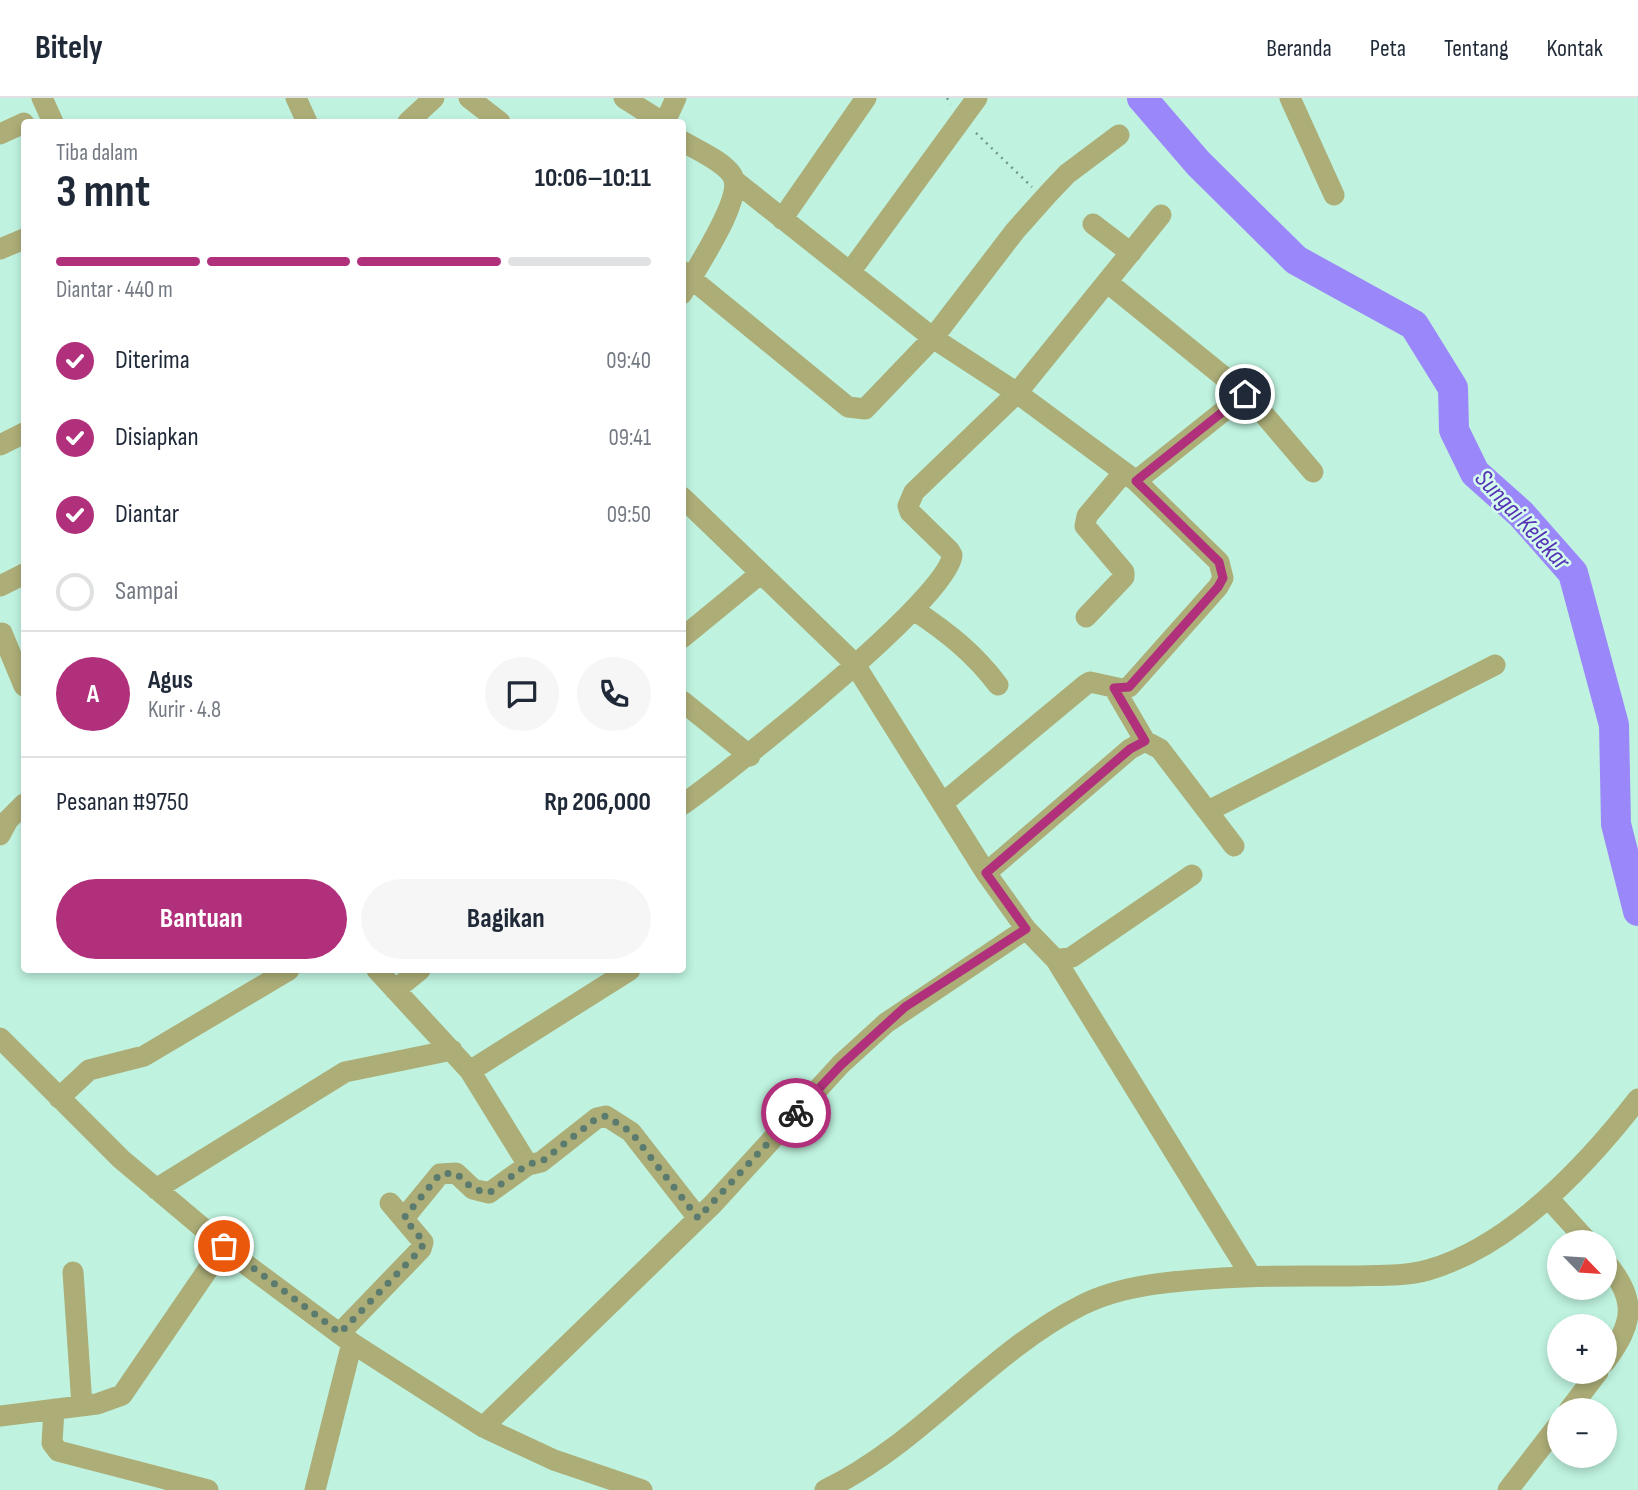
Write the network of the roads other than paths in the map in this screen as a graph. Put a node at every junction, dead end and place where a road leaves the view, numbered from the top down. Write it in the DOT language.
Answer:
graph roads {
  1 [pos="296,98"];
  2 [pos="434,98"];
  3 [pos="469,98"];
  4 [pos="624,98"];
  5 [pos="676,98"];
  6 [pos="866,98"];
  7 [pos="977,98"];
  8 [pos="1290,98"];
  9 [pos="306,119"];
  10 [pos="411,119"];
  11 [pos="496,119"];
  12 [pos="659,119"];
  13 [pos="666,119"];
  14 [pos="21,125"];
  15 [pos="0,134"];
  16 [pos="1119,135"];
  17 [pos="686,144"];
  18 [pos="735,181"];
  19 [pos="1334,195"];
  20 [pos="1161,215"];
  21 [pos="782,219"];
  22 [pos="1093,224"];
  23 [pos="21,240"];
  24 [pos="0,248"];
  25 [pos="1131,253"];
  26 [pos="850,272"];
  27 [pos="686,279"];
  28 [pos="686,282"];
  29 [pos="1107,282"];
  30 [pos="933,338"];
  31 [pos="1017,393"];
  32 [pos="1245,394"];
  33 [pos="21,434"];
  34 [pos="0,445"];
  35 [pos="1313,472"];
  36 [pos="1130,476"];
  37 [pos="686,501"];
  38 [pos="761,573"];
  39 [pos="914,610"];
  40 [pos="1086,617"];
  41 [pos="2,633"];
  42 [pos="686,635"];
  43 [pos="853,663"];
  44 [pos="1495,665"];
  45 [pos="21,679"];
  46 [pos="998,685"];
  47 [pos="1114,688"];
  48 [pos="686,704"];
  49 [pos="1145,741"];
  50 [pos="750,756"];
  51 [pos="686,802"];
  52 [pos="943,803"];
  53 [pos="21,807"];
  54 [pos="1208,811"];
  55 [pos="0,835"];
  56 [pos="1234,846"];
  57 [pos="986,873"];
  58 [pos="1192,875"];
  59 [pos="1026,929"];
  60 [pos="1056,961"];
  61 [pos="284,973"];
  62 [pos="380,973"];
  63 [pos="416,973"];
  64 [pos="625,973"];
  65 [pos="395,990"];
  66 [pos="0,1038"];
  67 [pos="452,1051"];
  68 [pos="470,1071"];
  69 [pos="59,1098"];
  70 [pos="1638,1099"];
  71 [pos="528,1164"];
  72 [pos="156,1189"];
  73 [pos="1549,1199"];
  74 [pos="698,1218"];
  75 [pos="1577,1230"];
  76 [pos="224,1246"];
  77 [pos="73,1272"];
  78 [pos="1617,1275"];
  79 [pos="1251,1276"];
  80 [pos="346,1338"];
  81 [pos="1617,1345"];
  82 [pos="1589,1384"];
  83 [pos="1578,1398"];
  84 [pos="82,1406"];
  85 [pos="54,1409"];
  86 [pos="0,1416"];
  87 [pos="483,1427"];
  88 [pos="1547,1440"];
  89 [pos="208,1490"];
  90 [pos="315,1490"];
  91 [pos="642,1490"];
  92 [pos="825,1490"];
  93 [pos="1508,1490"];
  1 -- 9 [label="street"];
  2 -- 10 [label="street"];
  3 -- 11 [label="street"];
  4 -- 12 [label="street"];
  5 -- 13 [label="street"];
  6 -- 21 [label="street"];
  7 -- 26 [label="street"];
  8 -- 19 [label="street"];
  14 -- 15 [label="street"];
  16 -- 30 [label="street"];
  17 -- 18 [label="street"];
  18 -- 21 [label="street"];
  18 -- 27 [label="street"];
  20 -- 25 [label="street"];
  21 -- 26 [label="street"];
  22 -- 25 [label="street"];
  23 -- 24 [label="street"];
  25 -- 29 [label="street"];
  26 -- 30 [label="street"];
  28 -- 30 [label="street"];
  29 -- 31 [label="street"];
  29 -- 32 [label="street"];
  30 -- 31 [label="street"];
  31 -- 36 [label="street"];
  31 -- 39 [label="street"];
  32 -- 35 [label="street"];
  32 -- 36 [label="street"];
  33 -- 34 [label="street"];
  36 -- 40 [label="street"];
  36 -- 47 [label="street"];
  37 -- 38 [label="street"];
  38 -- 42 [label="street"];
  38 -- 43 [label="street"];
  39 -- 43 [label="street"];
  39 -- 46 [label="street"];
  41 -- 45 [label="street"];
  43 -- 50 [label="street"];
  43 -- 52 [label="street"];
  44 -- 54 [label="street"];
  47 -- 49 [label="street"];
  47 -- 52 [label="street"];
  48 -- 50 [label="street"];
  49 -- 54 [label="street"];
  49 -- 57 [label="street"];
  50 -- 51 [label="street"];
  52 -- 57 [label="street"];
  53 -- 55 [label="street"];
  54 -- 56 [label="street"];
  57 -- 59 [label="street"];
  58 -- 60 [label="street"];
  59 -- 60 [label="street"];
  59 -- 74 [label="street"];
  60 -- 79 [label="street"];
  61 -- 69 [label="street"];
  62 -- 65 [label="street"];
  63 -- 65 [label="street"];
  64 -- 68 [label="street"];
  65 -- 67 [label="street"];
  66 -- 69 [label="street"];
  67 -- 68 [label="street"];
  67 -- 72 [label="street"];
  68 -- 71 [label="street"];
  69 -- 72 [label="street"];
  70 -- 73 [label="street"];
  71 -- 74 [label="street"];
  71 -- 80 [label="street"];
  72 -- 76 [label="street"];
  73 -- 75 [label="street"];
  73 -- 79 [label="street"];
  74 -- 87 [label="street"];
  76 -- 80 [label="street"];
  76 -- 84 [label="street"];
  77 -- 84 [label="street"];
  78 -- 81 [label="street"];
  79 -- 92 [label="street"];
  80 -- 87 [label="street"];
  80 -- 90 [label="street"];
  82 -- 83 [label="street"];
  84 -- 85 [label="street"];
  85 -- 86 [label="street"];
  85 -- 89 [label="street"];
  87 -- 91 [label="street"];
  88 -- 93 [label="street"];
}
